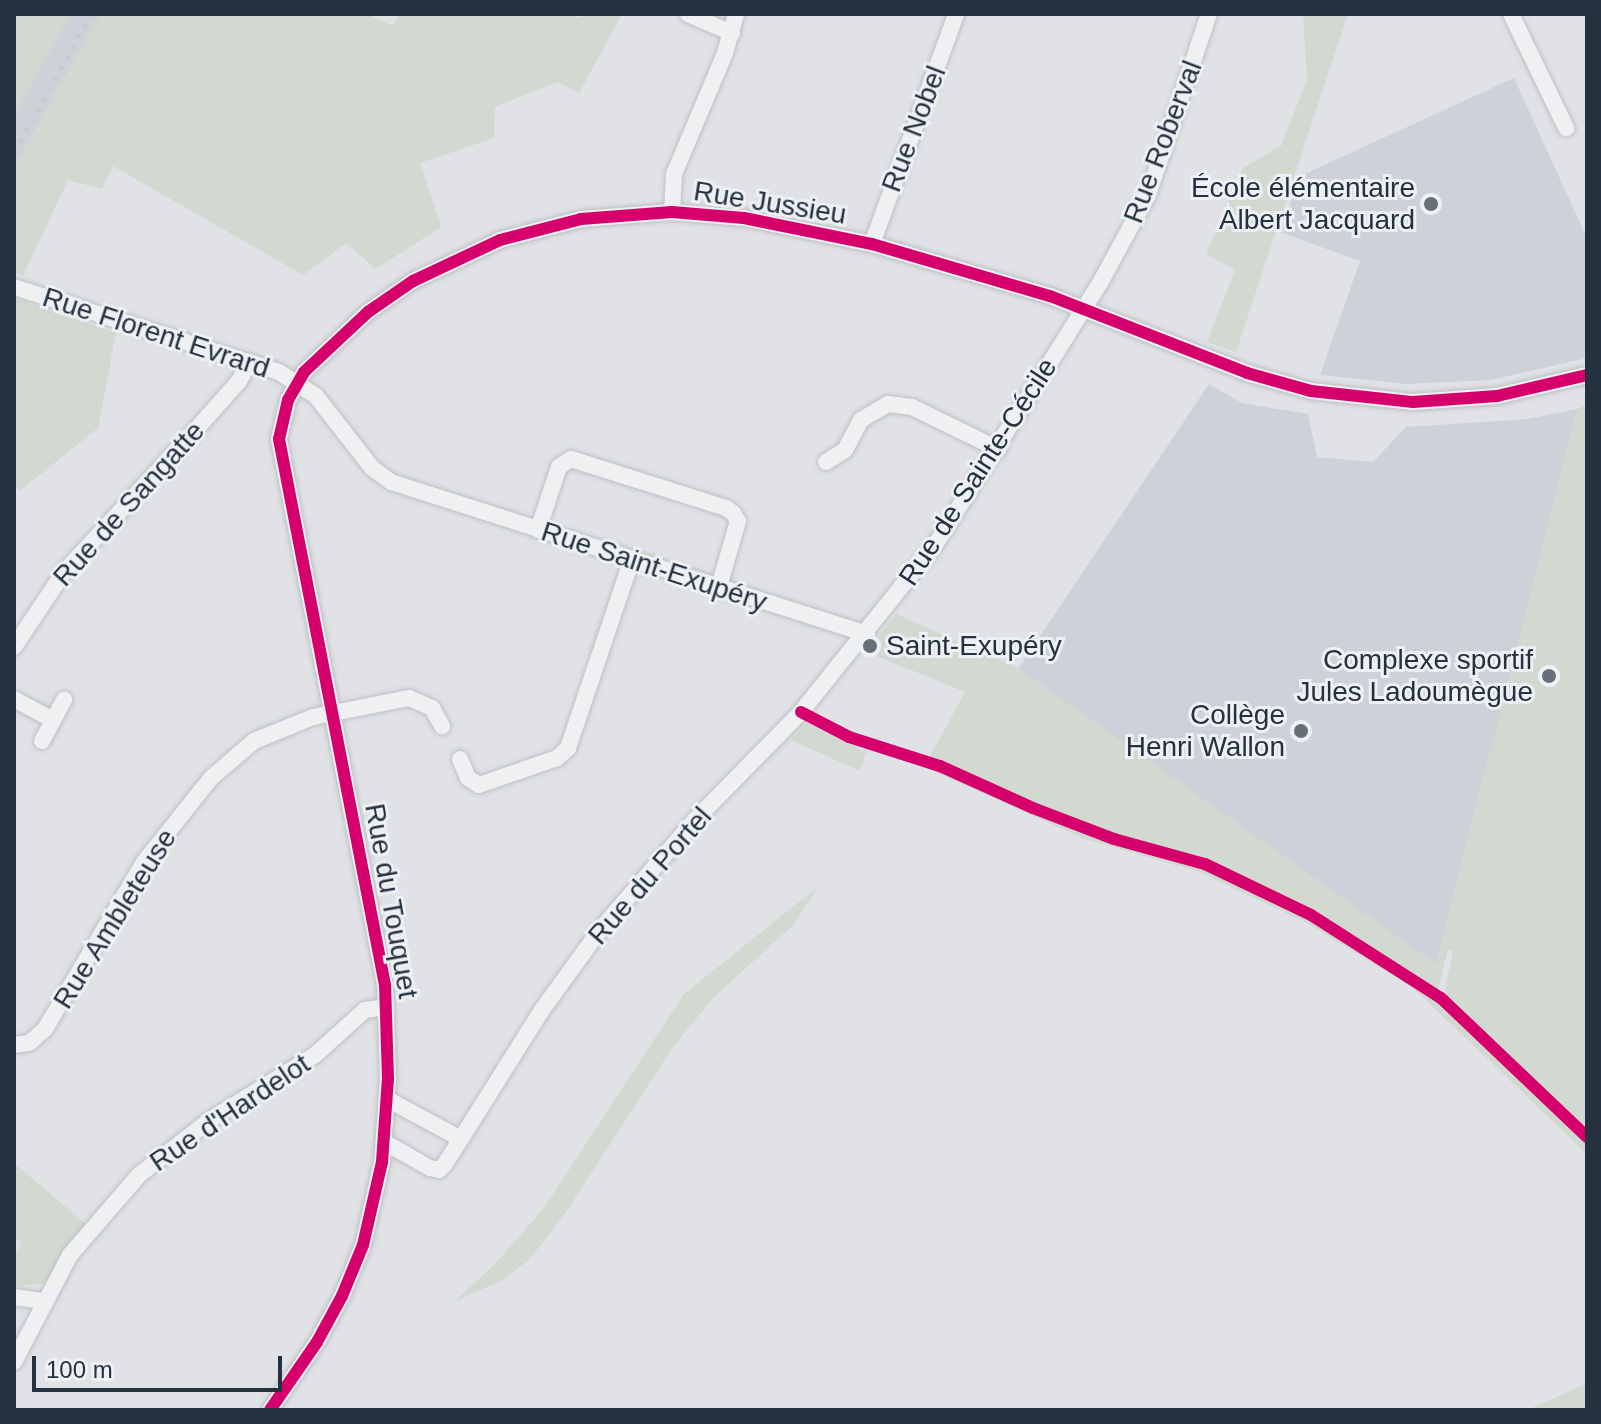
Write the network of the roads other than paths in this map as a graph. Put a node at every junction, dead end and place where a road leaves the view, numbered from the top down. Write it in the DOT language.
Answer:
graph roads {
  1 [pos="688,14"];
  2 [pos="736,14"];
  3 [pos="956,14"];
  4 [pos="1209,14"];
  5 [pos="1511,14"];
  6 [pos="732,33"];
  7 [pos="1566,128"];
  8 [pos="672,212"];
  9 [pos="872,244"];
  10 [pos="14,287"];
  11 [pos="1085,308"];
  12 [pos="249,363"];
  13 [pos="1587,375"];
  14 [pos="297,382"];
  15 [pos="998,449"];
  16 [pos="826,462"];
  17 [pos="441,499"];
  18 [pos="538,530"];
  19 [pos="632,559"];
  20 [pos="719,587"];
  21 [pos="867,634"];
  22 [pos="14,647"];
  23 [pos="14,699"];
  24 [pos="64,700"];
  25 [pos="332,713"];
  26 [pos="53,720"];
  27 [pos="442,726"];
  28 [pos="42,741"];
  29 [pos="460,759"];
  30 [pos="386,1007"];
  31 [pos="14,1045"];
  32 [pos="387,1099"];
  33 [pos="461,1139"];
  34 [pos="384,1142"];
  35 [pos="14,1297"];
  36 [pos="44,1301"];
  37 [pos="14,1362"];
  38 [pos="270,1410"];
  1 -- 6 [label="street"];
  2 -- 6 [label="street"];
  3 -- 9 [label="street, Rue Nobel"];
  4 -- 11 [label="street, Rue Roberval"];
  5 -- 7 [label="street"];
  6 -- 8 [label="street"];
  8 -- 9 [label="street, Rue Jussieu"];
  8 -- 14 [label="street, Rue Jussieu"];
  9 -- 11 [label="street, Rue Jussieu"];
  10 -- 12 [label="street, Rue Florent Evrard"];
  11 -- 13 [label="street, Rue Jussieu"];
  11 -- 15 [label="street, Rue de Sainte-Cécile"];
  12 -- 14 [label="street, Rue Florent Evrard"];
  12 -- 22 [label="street, Rue de Sangatte"];
  14 -- 17 [label="street, Rue Florent Evrard"];
  14 -- 25 [label="street, Rue du Touquet"];
  15 -- 16 [label="street"];
  15 -- 21 [label="street, Rue de Sainte-Cécile"];
  17 -- 18 [label="street, Rue Saint-Exupéry"];
  18 -- 19 [label="street, Rue Saint-Exupéry"];
  18 -- 20 [label="street"];
  19 -- 20 [label="street, Rue Saint-Exupéry"];
  19 -- 29 [label="street"];
  20 -- 21 [label="street, Rue Saint-Exupéry"];
  21 -- 33 [label="street, Rue du Portel"];
  23 -- 26 [label="street"];
  24 -- 26 [label="street"];
  25 -- 27 [label="street"];
  25 -- 30 [label="street, Rue du Touquet"];
  25 -- 31 [label="street, Rue Ambleteuse"];
  26 -- 28 [label="street"];
  30 -- 32 [label="street, Rue du Touquet"];
  30 -- 36 [label="street, Rue d'Hardelot"];
  32 -- 33 [label="street"];
  32 -- 34 [label="street, Rue du Touquet"];
  33 -- 34 [label="street, Rue du Portel"];
  34 -- 38 [label="street, Rue du Touquet"];
  35 -- 36 [label="street"];
  36 -- 37 [label="street, Rue d'Hardelot"];
}
